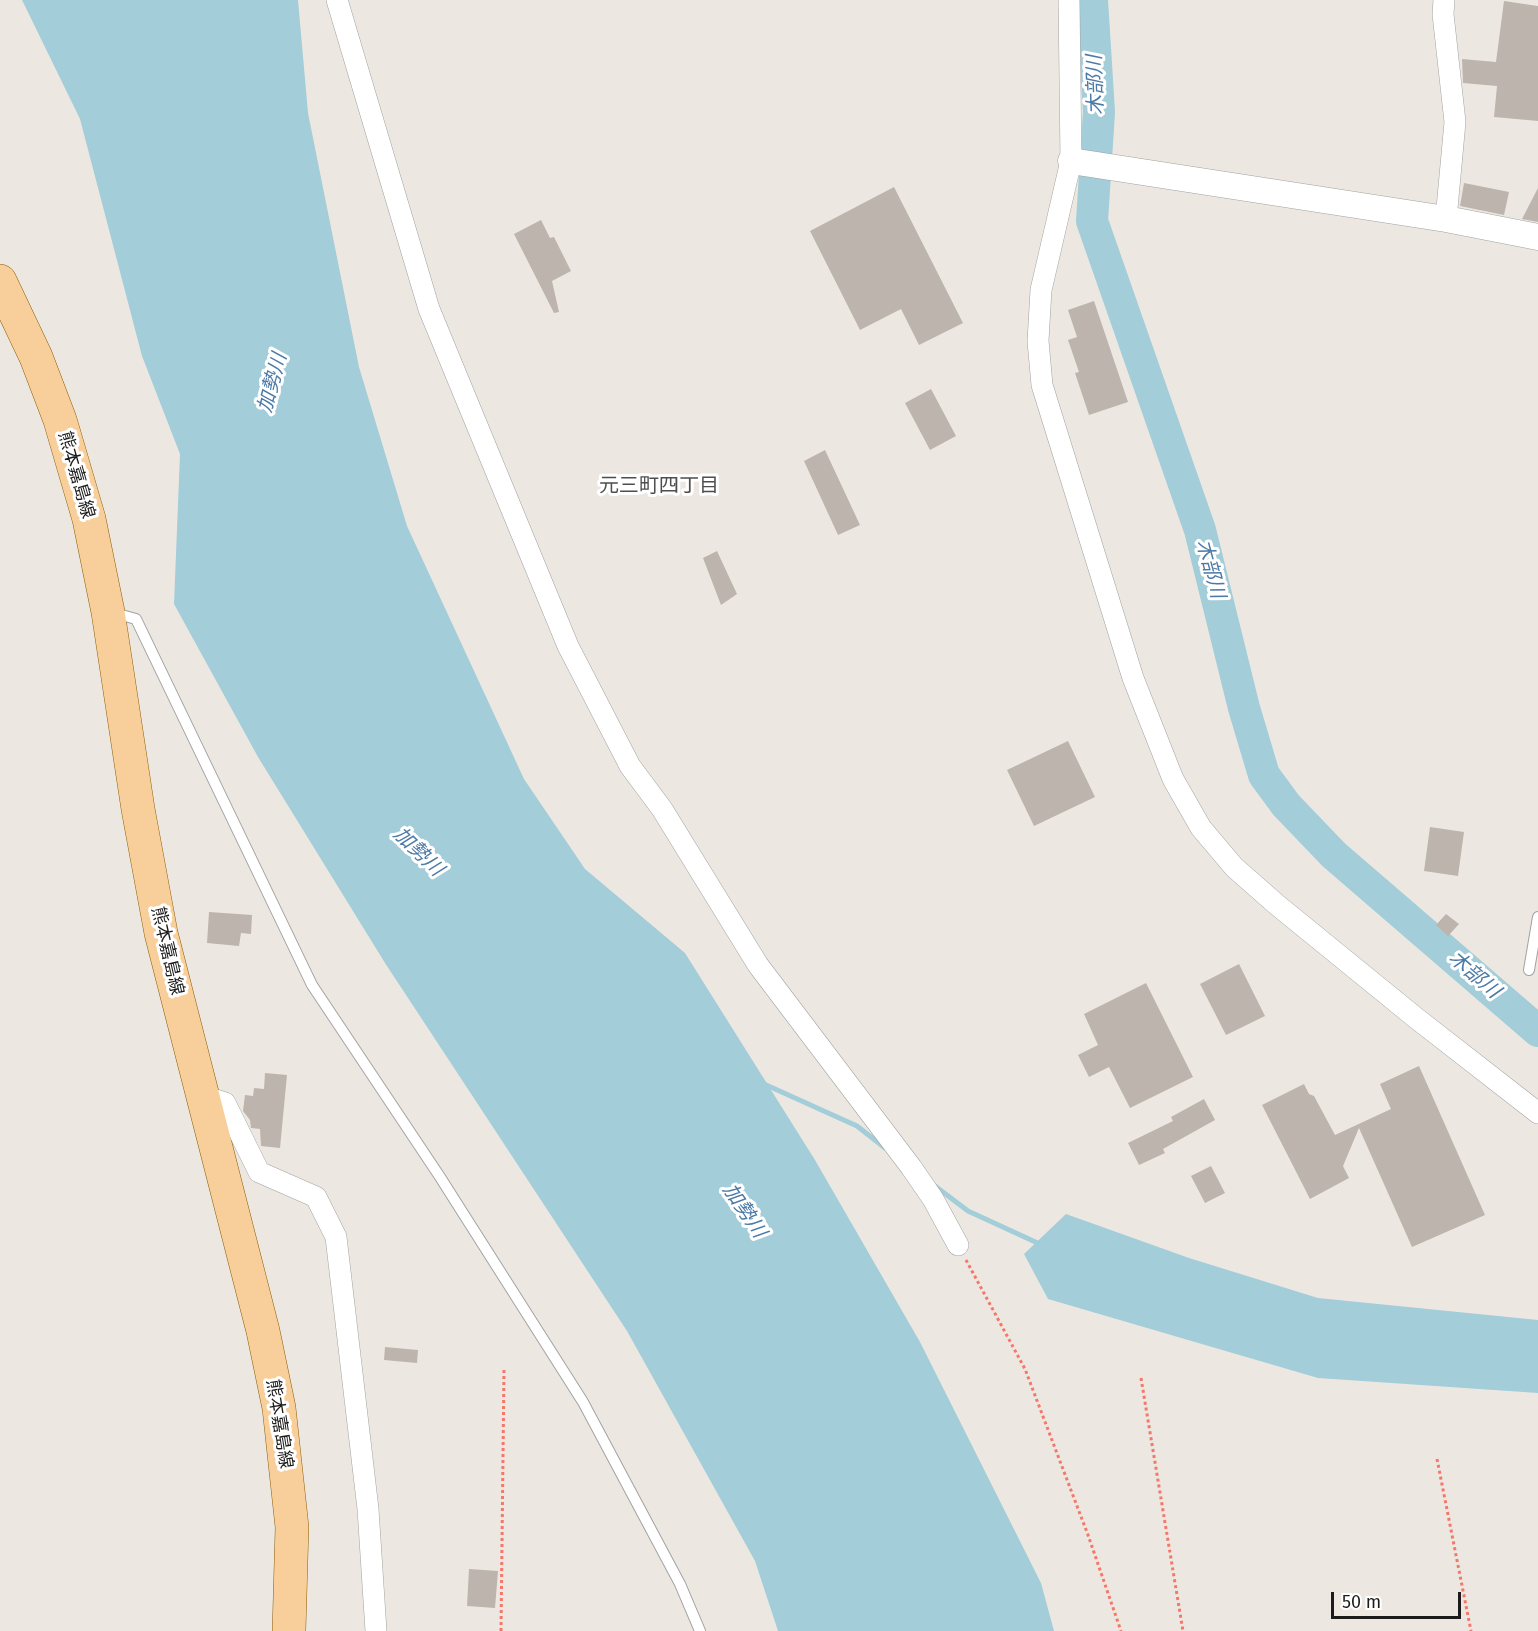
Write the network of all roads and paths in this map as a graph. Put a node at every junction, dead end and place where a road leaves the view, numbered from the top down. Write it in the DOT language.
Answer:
graph roads {
  1 [pos="338,0"];
  2 [pos="1444,0"];
  3 [pos="1068,3"];
  4 [pos="1078,162"];
  5 [pos="1446,219"];
  6 [pos="1538,237"];
  7 [pos="0,281"];
  8 [pos="108,612"];
  9 [pos="1538,917"];
  10 [pos="1529,970"];
  11 [pos="202,1096"];
  12 [pos="1538,1113"];
  13 [pos="958,1245"];
  14 [pos="504,1369"];
  15 [pos="1141,1378"];
  16 [pos="1437,1459"];
  17 [pos="290,1631"];
  18 [pos="376,1631"];
  19 [pos="501,1631"];
  20 [pos="700,1631"];
  21 [pos="1120,1631"];
  22 [pos="1183,1631"];
  23 [pos="1471,1631"];
  1 -- 13 [label="street"];
  2 -- 5 [label="street"];
  3 -- 4 [label="street"];
  4 -- 5 [label="street"];
  4 -- 12 [label="street"];
  5 -- 6 [label="street"];
  7 -- 8 [label="main road, 熊本嘉島線"];
  8 -- 11 [label="main road, 熊本嘉島線"];
  8 -- 20 [label="lane"];
  9 -- 10 [label="lane"];
  11 -- 17 [label="main road, 熊本嘉島線"];
  11 -- 18 [label="street"];
  13 -- 21 [label="path"];
  14 -- 19 [label="path"];
  15 -- 22 [label="path"];
  16 -- 23 [label="path"];
}
